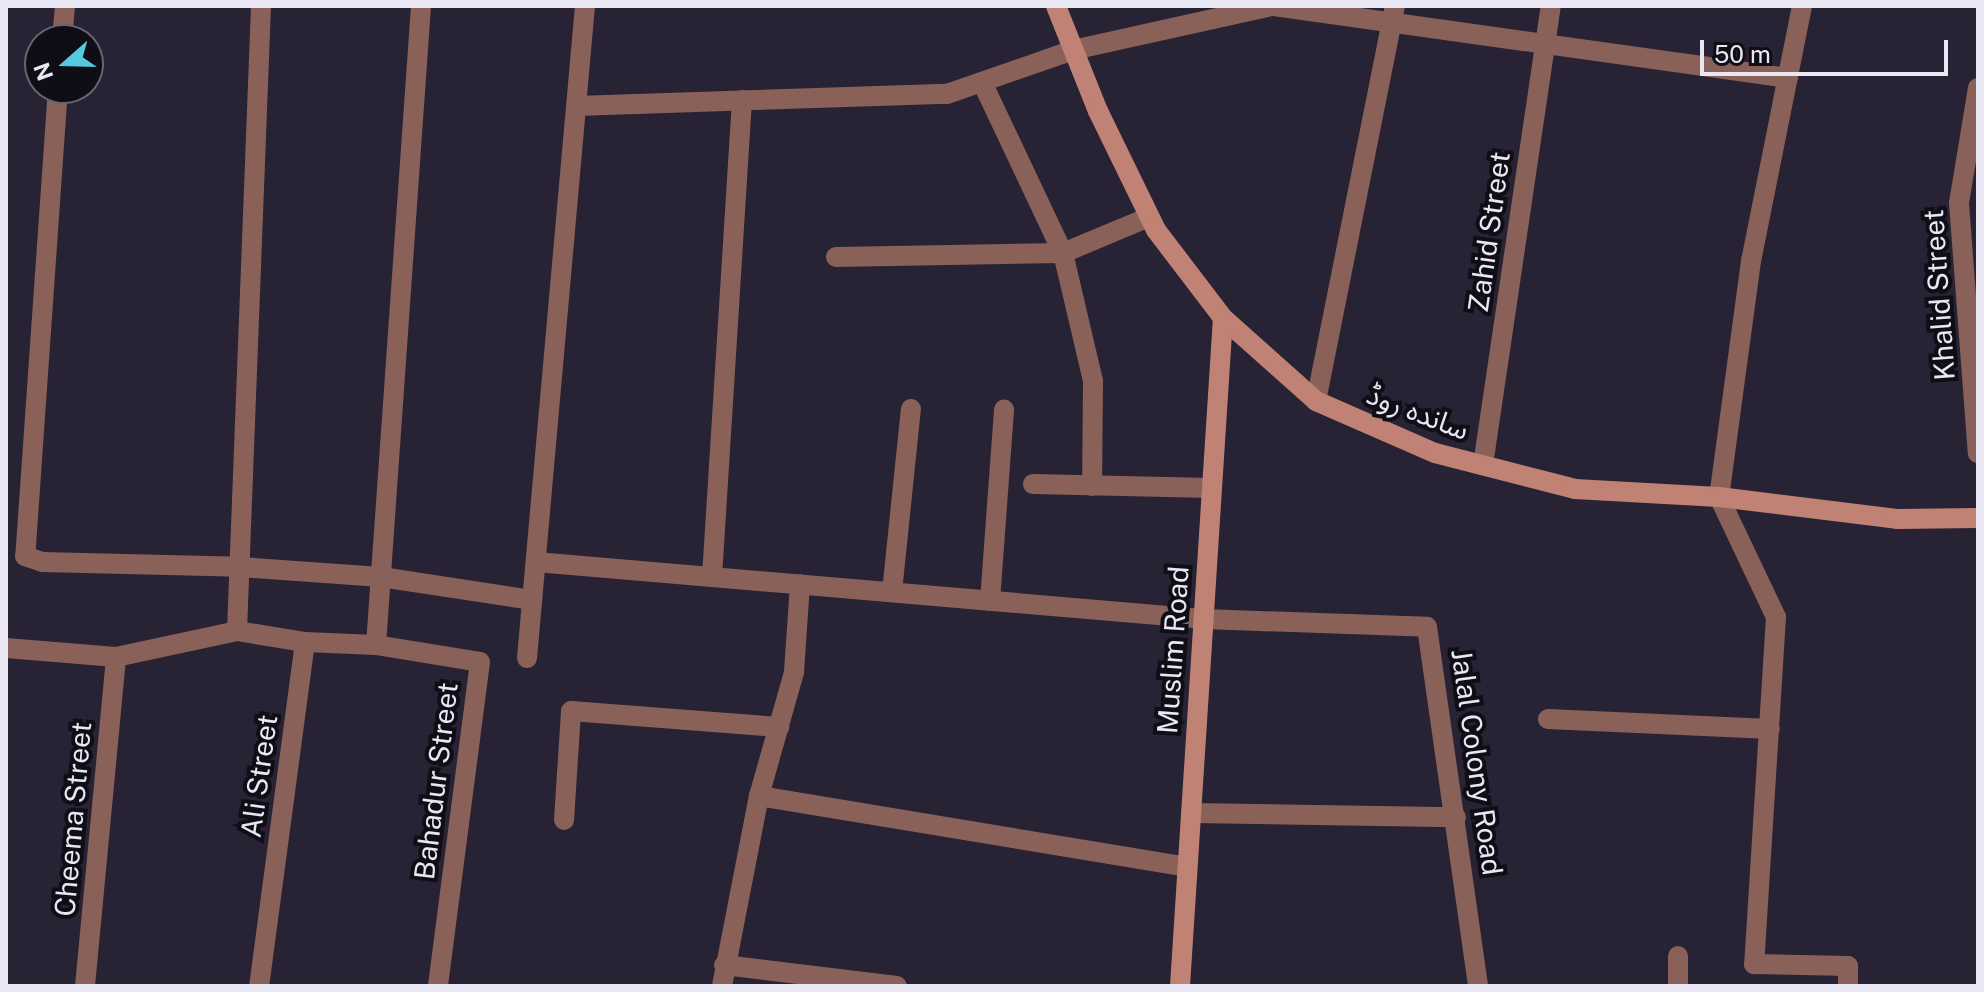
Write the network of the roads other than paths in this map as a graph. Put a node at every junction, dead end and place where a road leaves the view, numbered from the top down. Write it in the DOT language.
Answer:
graph roads {
  1 [pos="261,6"];
  2 [pos="421,6"];
  3 [pos="585,6"];
  4 [pos="1056,6"];
  5 [pos="1273,6"];
  6 [pos="1551,6"];
  7 [pos="1802,6"];
  8 [pos="1393,15"];
  9 [pos="1546,41"];
  10 [pos="1073,50"];
  11 [pos="1788,78"];
  12 [pos="982,82"];
  13 [pos="1978,88"];
  14 [pos="742,100"];
  15 [pos="57,104"];
  16 [pos="576,106"];
  17 [pos="1149,217"];
  18 [pos="1063,253"];
  19 [pos="836,257"];
  20 [pos="1223,318"];
  21 [pos="1316,401"];
  22 [pos="911,409"];
  23 [pos="1004,410"];
  24 [pos="1978,453"];
  25 [pos="1483,465"];
  26 [pos="1033,484"];
  27 [pos="1092,486"];
  28 [pos="1211,488"];
  29 [pos="1719,497"];
  30 [pos="1978,518"];
  31 [pos="536,562"];
  32 [pos="240,567"];
  33 [pos="381,577"];
  34 [pos="712,577"];
  35 [pos="800,584"];
  36 [pos="892,592"];
  37 [pos="532,600"];
  38 [pos="990,601"];
  39 [pos="1203,619"];
  40 [pos="237,631"];
  41 [pos="305,642"];
  42 [pos="376,645"];
  43 [pos="6,648"];
  44 [pos="116,657"];
  45 [pos="527,658"];
  46 [pos="1548,719"];
  47 [pos="779,727"];
  48 [pos="1770,729"];
  49 [pos="759,796"];
  50 [pos="1191,813"];
  51 [pos="1456,817"];
  52 [pos="564,820"];
  53 [pos="1187,867"];
  54 [pos="1678,956"];
  55 [pos="723,976"];
  56 [pos="85,986"];
  57 [pos="259,986"];
  58 [pos="438,986"];
  59 [pos="897,986"];
  60 [pos="1180,986"];
  61 [pos="1476,986"];
  62 [pos="1678,986"];
  63 [pos="1848,986"];
  1 -- 32 [label="street"];
  2 -- 33 [label="street"];
  3 -- 16 [label="street"];
  4 -- 10 [label="main road, ساندہ روڈ"];
  5 -- 8 [label="street"];
  5 -- 10 [label="street"];
  6 -- 9 [label="street, Zahid Street"];
  7 -- 11 [label="street"];
  8 -- 9 [label="street"];
  8 -- 21 [label="street"];
  9 -- 11 [label="street"];
  9 -- 25 [label="street, Zahid Street"];
  10 -- 12 [label="street"];
  10 -- 17 [label="main road, ساندہ روڈ"];
  11 -- 29 [label="street"];
  12 -- 14 [label="street"];
  12 -- 18 [label="street"];
  13 -- 24 [label="street, Khalid Street"];
  14 -- 16 [label="street"];
  14 -- 34 [label="street"];
  15 -- 32 [label="street"];
  16 -- 31 [label="street"];
  17 -- 18 [label="street"];
  17 -- 20 [label="main road, ساندہ روڈ"];
  18 -- 19 [label="street"];
  18 -- 27 [label="street"];
  20 -- 21 [label="main road, ساندہ روڈ"];
  20 -- 28 [label="main road, Muslim Road"];
  21 -- 25 [label="main road, ساندہ روڈ"];
  22 -- 36 [label="street"];
  23 -- 38 [label="street"];
  25 -- 29 [label="main road, ساندہ روڈ"];
  26 -- 27 [label="street"];
  27 -- 28 [label="street"];
  28 -- 39 [label="main road, Muslim Road"];
  29 -- 30 [label="main road, ساندہ روڈ"];
  29 -- 48 [label="street"];
  31 -- 34 [label="street"];
  31 -- 37 [label="street"];
  32 -- 33 [label="street"];
  32 -- 40 [label="street"];
  33 -- 37 [label="street"];
  33 -- 42 [label="street"];
  34 -- 35 [label="street"];
  35 -- 36 [label="street"];
  35 -- 47 [label="street"];
  36 -- 38 [label="street"];
  37 -- 45 [label="street"];
  38 -- 39 [label="street"];
  39 -- 50 [label="main road, Muslim Road"];
  39 -- 51 [label="street, Jalal Colony Road"];
  40 -- 41 [label="street"];
  40 -- 44 [label="street"];
  41 -- 42 [label="street, Bahadur Street"];
  41 -- 57 [label="street, Ali Street"];
  42 -- 58 [label="street, Bahadur Street"];
  43 -- 44 [label="street"];
  44 -- 56 [label="street, Cheema Street"];
  46 -- 48 [label="street"];
  47 -- 49 [label="street"];
  47 -- 52 [label="street"];
  48 -- 63 [label="street"];
  49 -- 53 [label="street"];
  49 -- 55 [label="street"];
  50 -- 51 [label="street"];
  50 -- 53 [label="main road, Muslim Road"];
  51 -- 61 [label="street, Jalal Colony Road"];
  53 -- 60 [label="main road, Muslim Road"];
  54 -- 62 [label="street"];
  55 -- 59 [label="street"];
}
